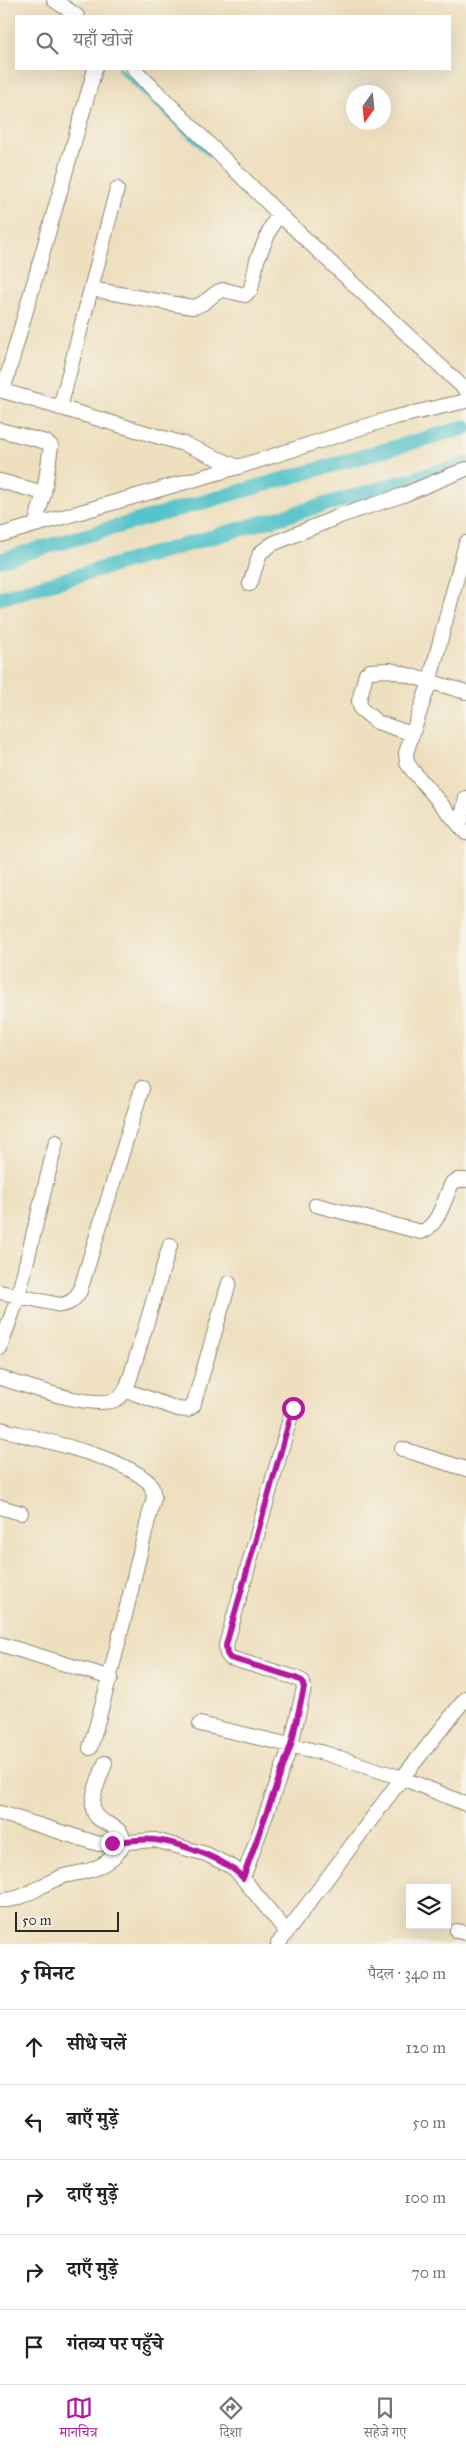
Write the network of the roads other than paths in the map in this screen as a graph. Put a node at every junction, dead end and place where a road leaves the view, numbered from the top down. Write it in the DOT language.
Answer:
graph roads {
  1 [pos="54,0"];
  2 [pos="76,15"];
  3 [pos="95,70"];
  4 [pos="135,70"];
  5 [pos="117,189"];
  6 [pos="279,214"];
  7 [pos="91,289"];
  8 [pos="1,390"];
  9 [pos="466,390"];
  10 [pos="466,401"];
  11 [pos="60,408"];
  12 [pos="0,430"];
  13 [pos="238,467"];
  14 [pos="466,469"];
  15 [pos="0,481"];
  16 [pos="44,493"];
  17 [pos="34,525"];
  18 [pos="0,535"];
  19 [pos="466,543"];
  20 [pos="250,584"];
  21 [pos="430,681"];
  22 [pos="466,692"];
  23 [pos="412,734"];
  24 [pos="466,798"];
  25 [pos="463,829"];
  26 [pos="142,1088"];
  27 [pos="56,1142"];
  28 [pos="466,1180"];
  29 [pos="316,1205"];
  30 [pos="170,1246"];
  31 [pos="229,1283"];
  32 [pos="0,1292"];
  33 [pos="18,1297"];
  34 [pos="0,1348"];
  35 [pos="0,1378"];
  36 [pos="125,1390"];
  37 [pos="293,1408"];
  38 [pos="0,1429"];
  39 [pos="402,1449"];
  40 [pos="466,1469"];
  41 [pos="0,1507"];
  42 [pos="21,1513"];
  43 [pos="0,1644"];
  44 [pos="111,1678"];
  45 [pos="466,1698"];
  46 [pos="200,1724"];
  47 [pos="291,1745"];
  48 [pos="90,1748"];
  49 [pos="105,1763"];
  50 [pos="402,1778"];
  51 [pos="466,1804"];
  52 [pos="0,1813"];
  53 [pos="123,1841"];
  54 [pos="243,1878"];
  55 [pos="0,1900"];
  56 [pos="287,1932"];
  57 [pos="278,1944"];
  1 -- 2 [label="street"];
  3 -- 8 [label="street"];
  4 -- 6 [label="street"];
  5 -- 7 [label="street"];
  6 -- 7 [label="street"];
  6 -- 9 [label="street"];
  7 -- 11 [label="street"];
  8 -- 11 [label="street"];
  10 -- 13 [label="street"];
  11 -- 13 [label="street"];
  12 -- 16 [label="street"];
  13 -- 17 [label="street"];
  14 -- 20 [label="street"];
  15 -- 16 [label="street"];
  16 -- 17 [label="street"];
  17 -- 18 [label="street"];
  19 -- 21 [label="street"];
  21 -- 22 [label="street"];
  21 -- 23 [label="street"];
  21 -- 23 [label="street"];
  23 -- 25 [label="street"];
  24 -- 25 [label="street"];
  26 -- 33 [label="street"];
  27 -- 33 [label="street"];
  28 -- 29 [label="street"];
  30 -- 36 [label="street"];
  31 -- 36 [label="street"];
  32 -- 33 [label="street"];
  33 -- 34 [label="street"];
  35 -- 36 [label="street"];
  37 -- 47 [label="street"];
  38 -- 44 [label="street"];
  39 -- 40 [label="street"];
  41 -- 42 [label="street"];
  43 -- 44 [label="street"];
  44 -- 48 [label="street"];
  45 -- 50 [label="street"];
  46 -- 47 [label="street"];
  47 -- 50 [label="street"];
  47 -- 54 [label="street"];
  49 -- 53 [label="street"];
  50 -- 51 [label="street"];
  50 -- 56 [label="street"];
  52 -- 53 [label="street"];
  53 -- 54 [label="street"];
  53 -- 55 [label="street"];
  54 -- 56 [label="street"];
  56 -- 57 [label="street"];
}
